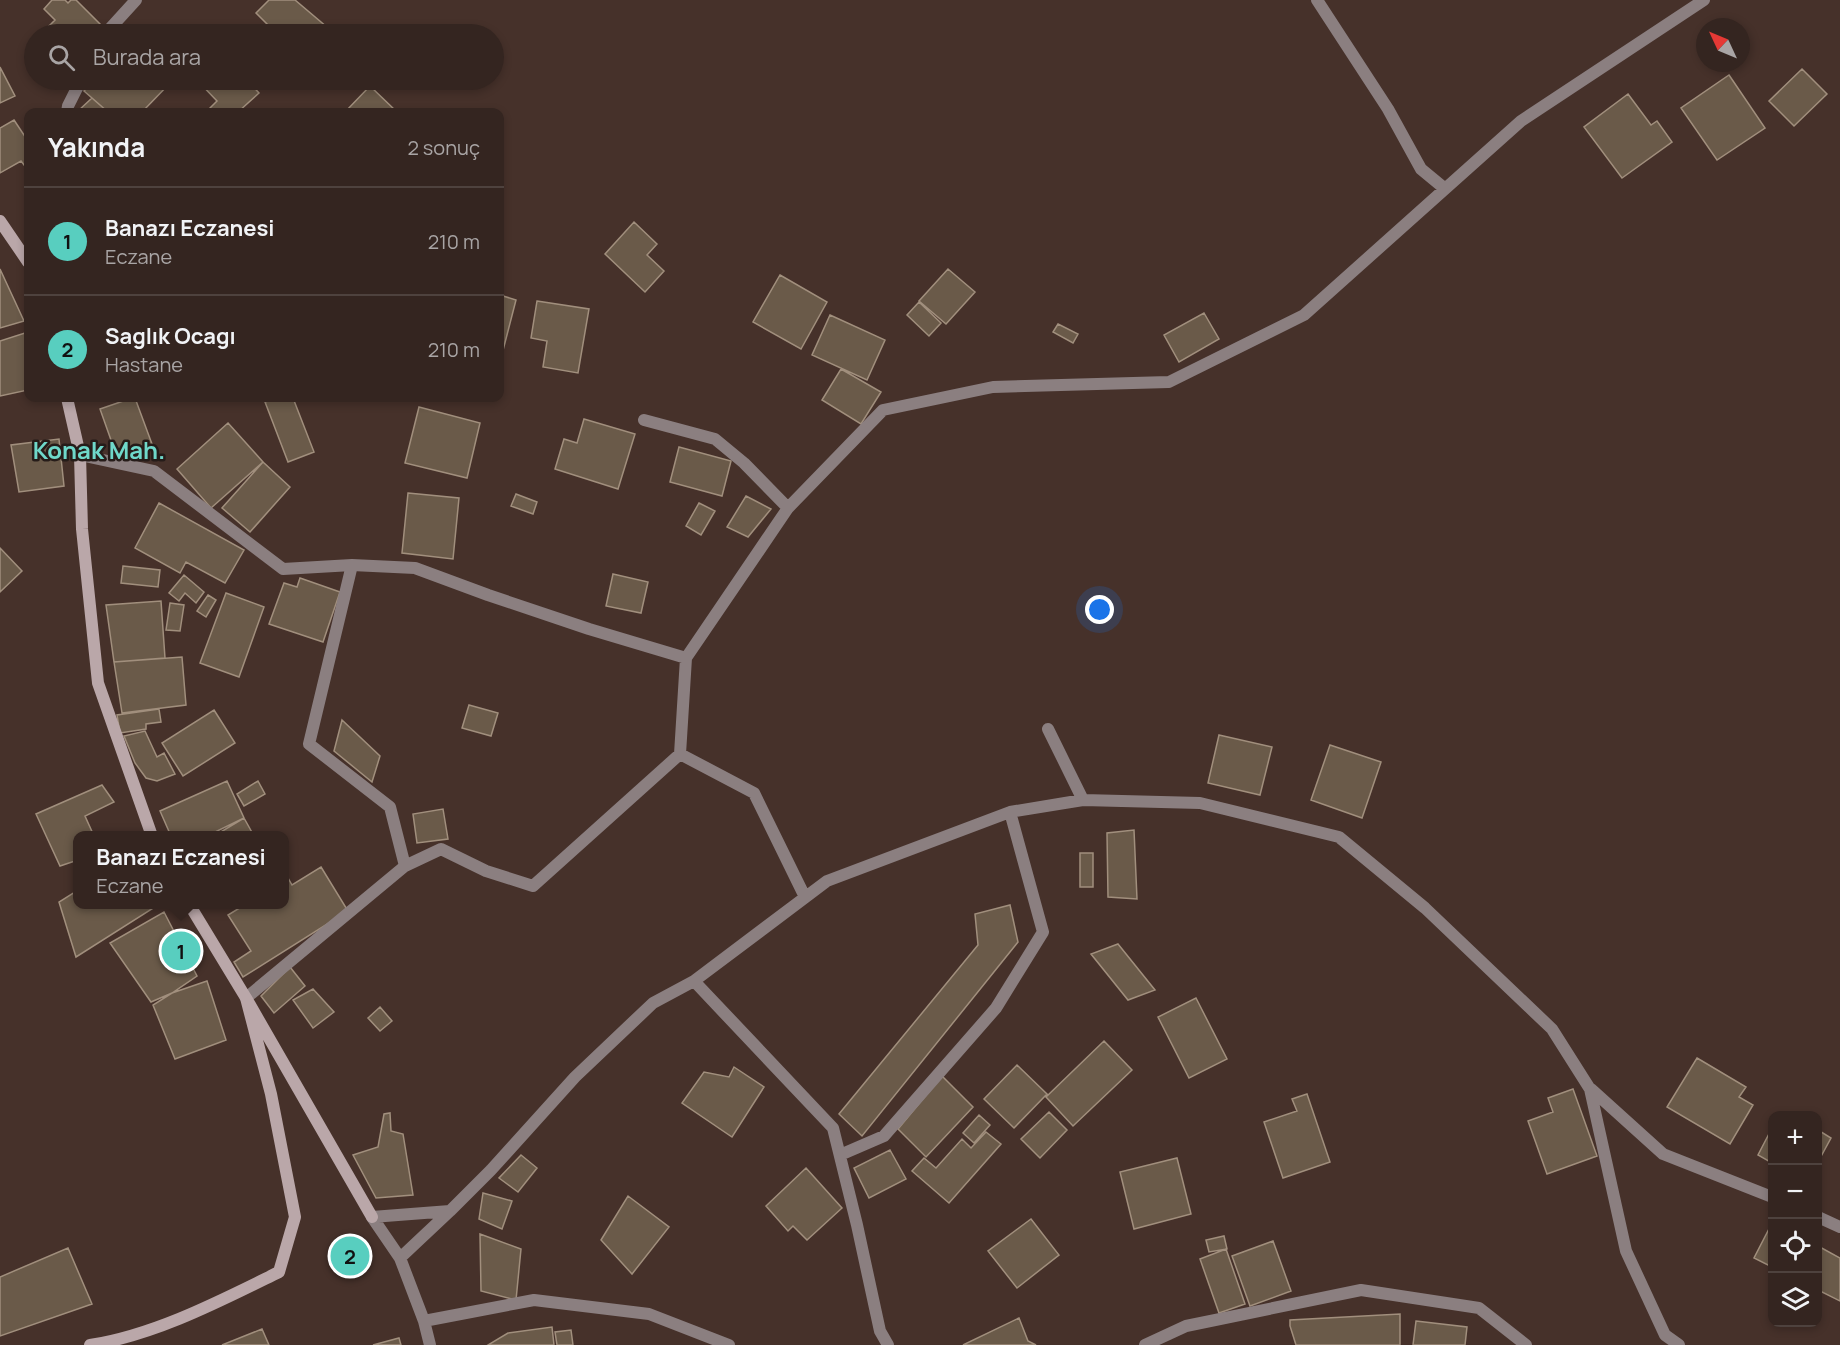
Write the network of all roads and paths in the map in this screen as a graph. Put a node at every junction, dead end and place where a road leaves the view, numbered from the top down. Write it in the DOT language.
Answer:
graph roads {
  1 [pos="136,0"];
  2 [pos="1317,0"];
  3 [pos="1704,0"];
  4 [pos="114,24"];
  5 [pos="76,90"];
  6 [pos="68,108"];
  7 [pos="1444,188"];
  8 [pos="0,221"];
  9 [pos="24,256"];
  10 [pos="68,402"];
  11 [pos="644,420"];
  12 [pos="80,455"];
  13 [pos="788,508"];
  14 [pos="352,565"];
  15 [pos="686,658"];
  16 [pos="1048,729"];
  17 [pos="680,754"];
  18 [pos="1083,800"];
  19 [pos="1010,812"];
  20 [pos="150,831"];
  21 [pos="405,866"];
  22 [pos="805,897"];
  23 [pos="192,909"];
  24 [pos="694,981"];
  25 [pos="246,998"];
  26 [pos="1590,1089"];
  27 [pos="840,1155"];
  28 [pos="1768,1195"];
  29 [pos="450,1211"];
  30 [pos="372,1217"];
  31 [pos="1822,1219"];
  32 [pos="1840,1227"];
  33 [pos="400,1258"];
  34 [pos="424,1321"];
  35 [pos="90,1345"];
  36 [pos="430,1345"];
  37 [pos="729,1345"];
  38 [pos="888,1345"];
  39 [pos="1145,1345"];
  40 [pos="1526,1345"];
  41 [pos="1679,1345"];
  1 -- 4 [label="street"];
  2 -- 7 [label="street"];
  3 -- 7 [label="street"];
  5 -- 6 [label="street"];
  7 -- 13 [label="street"];
  8 -- 9 [label="main road"];
  10 -- 12 [label="main road"];
  11 -- 13 [label="street"];
  12 -- 14 [label="street"];
  12 -- 20 [label="main road"];
  13 -- 15 [label="street"];
  14 -- 15 [label="street"];
  14 -- 21 [label="street"];
  15 -- 17 [label="street"];
  16 -- 18 [label="street"];
  17 -- 21 [label="street"];
  17 -- 22 [label="street"];
  18 -- 19 [label="street"];
  18 -- 26 [label="street"];
  19 -- 22 [label="street"];
  19 -- 27 [label="street"];
  21 -- 25 [label="street"];
  22 -- 24 [label="street"];
  23 -- 25 [label="main road"];
  24 -- 27 [label="street"];
  24 -- 29 [label="street"];
  25 -- 30 [label="main road"];
  25 -- 35 [label="main road"];
  26 -- 28 [label="street"];
  26 -- 41 [label="street"];
  27 -- 38 [label="street"];
  29 -- 30 [label="street"];
  29 -- 33 [label="street"];
  30 -- 33 [label="street"];
  31 -- 32 [label="street"];
  33 -- 34 [label="street"];
  34 -- 36 [label="street"];
  34 -- 37 [label="street"];
  39 -- 40 [label="street"];
}
